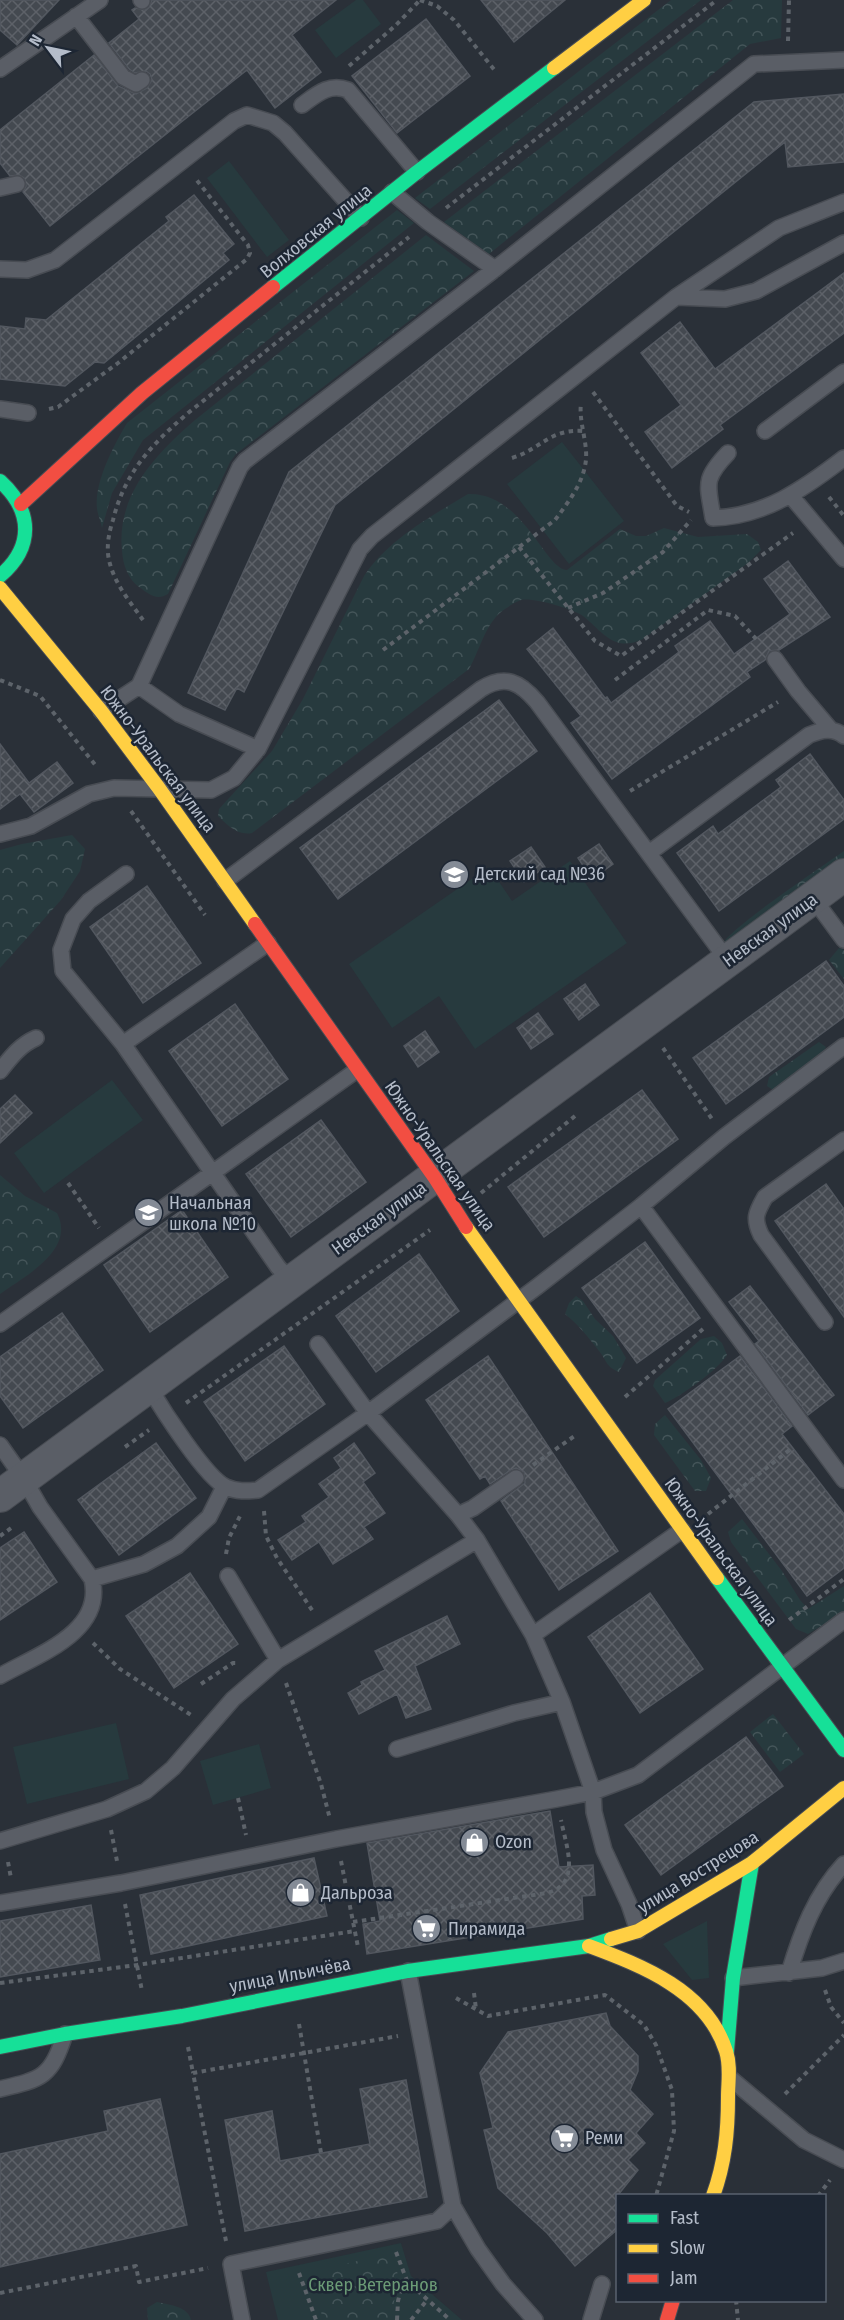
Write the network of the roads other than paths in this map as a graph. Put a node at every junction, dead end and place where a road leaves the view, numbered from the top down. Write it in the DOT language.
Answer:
graph roads {
  1 [pos="100,0"];
  2 [pos="644,0"];
  3 [pos="80,8"];
  4 [pos="844,60"];
  5 [pos="0,69"];
  6 [pos="142,80"];
  7 [pos="302,105"];
  8 [pos="417,172"];
  9 [pos="17,184"];
  10 [pos="0,188"];
  11 [pos="392,192"];
  12 [pos="844,202"];
  13 [pos="361,218"];
  14 [pos="844,243"];
  15 [pos="0,269"];
  16 [pos="495,269"];
  17 [pos="676,297"];
  18 [pos="844,372"];
  19 [pos="0,409"];
  20 [pos="28,413"];
  21 [pos="765,431"];
  22 [pos="728,453"];
  23 [pos="844,458"];
  24 [pos="0,481"];
  25 [pos="791,496"];
  26 [pos="21,504"];
  27 [pos="844,559"];
  28 [pos="0,576"];
  29 [pos="0,588"];
  30 [pos="775,659"];
  31 [pos="139,686"];
  32 [pos="101,711"];
  33 [pos="840,732"];
  34 [pos="258,749"];
  35 [pos="158,788"];
  36 [pos="0,834"];
  37 [pos="649,852"];
  38 [pos="126,874"];
  39 [pos="844,875"];
  40 [pos="225,881"];
  41 [pos="813,898"];
  42 [pos="844,940"];
  43 [pos="268,943"];
  44 [pos="728,961"];
  45 [pos="36,1038"];
  46 [pos="123,1044"];
  47 [pos="844,1046"];
  48 [pos="357,1070"];
  49 [pos="0,1071"];
  50 [pos="844,1140"];
  51 [pos="214,1172"];
  52 [pos="435,1178"];
  53 [pos="641,1206"];
  54 [pos="292,1282"];
  55 [pos="519,1300"];
  56 [pos="825,1322"];
  57 [pos="0,1324"];
  58 [pos="318,1344"];
  59 [pos="149,1387"];
  60 [pos="368,1413"];
  61 [pos="0,1445"];
  62 [pos="516,1478"];
  63 [pos="844,1479"];
  64 [pos="224,1486"];
  65 [pos="12,1488"];
  66 [pos="458,1515"];
  67 [pos="682,1530"];
  68 [pos="477,1540"];
  69 [pos="228,1576"];
  70 [pos="92,1578"];
  71 [pos="844,1620"];
  72 [pos="533,1635"];
  73 [pos="278,1659"];
  74 [pos="783,1667"];
  75 [pos="0,1676"];
  76 [pos="562,1702"];
  77 [pos="397,1749"];
  78 [pos="844,1750"];
  79 [pos="844,1788"];
  80 [pos="593,1792"];
  81 [pos="2,1841"];
  82 [pos="752,1863"];
  83 [pos="844,1864"];
  84 [pos="7,1902"];
  85 [pos="638,1930"];
  86 [pos="589,1946"];
  87 [pos="844,1962"];
  88 [pos="408,1971"];
  89 [pos="789,1973"];
  90 [pos="733,1978"];
  91 [pos="65,2034"];
  92 [pos="0,2047"];
  93 [pos="727,2053"];
  94 [pos="728,2076"];
  95 [pos="0,2089"];
  96 [pos="844,2160"];
  97 [pos="714,2194"];
  98 [pos="453,2206"];
  99 [pos="602,2284"];
  100 [pos="673,2302"];
  101 [pos="242,2320"];
  102 [pos="535,2320"];
  103 [pos="591,2320"];
  104 [pos="667,2320"];
  1 -- 3 [label="lane"];
  2 -- 8 [label="main road, Волховская улица"];
  3 -- 5 [label="lane"];
  3 -- 6 [label="lane"];
  4 -- 16 [label="lane"];
  7 -- 8 [label="lane"];
  8 -- 11 [label="main road, Волховская улица"];
  9 -- 10 [label="lane"];
  11 -- 13 [label="main road, Волховская улица"];
  11 -- 16 [label="lane"];
  12 -- 17 [label="lane"];
  13 -- 15 [label="lane"];
  13 -- 26 [label="main road, Волховская улица"];
  14 -- 17 [label="lane"];
  16 -- 31 [label="lane"];
  17 -- 34 [label="lane"];
  18 -- 21 [label="lane"];
  19 -- 20 [label="lane"];
  22 -- 25 [label="lane"];
  23 -- 25 [label="lane"];
  24 -- 26 [label="main road"];
  25 -- 27 [label="lane"];
  26 -- 28 [label="main road"];
  29 -- 32 [label="main road, Южно-Уральская улица"];
  30 -- 33 [label="lane"];
  31 -- 32 [label="lane"];
  31 -- 34 [label="lane"];
  32 -- 35 [label="main road, Южно-Уральская улица"];
  33 -- 37 [label="lane"];
  34 -- 35 [label="lane"];
  35 -- 36 [label="lane"];
  35 -- 40 [label="main road, Южно-Уральская улица"];
  37 -- 40 [label="lane"];
  37 -- 44 [label="lane"];
  38 -- 46 [label="lane"];
  39 -- 41 [label="street, Невская улица"];
  40 -- 43 [label="main road, Южно-Уральская улица"];
  41 -- 42 [label="lane"];
  41 -- 44 [label="street, Невская улица"];
  43 -- 46 [label="lane"];
  43 -- 48 [label="main road, Южно-Уральская улица"];
  44 -- 52 [label="street, Невская улица"];
  45 -- 49 [label="lane"];
  46 -- 51 [label="lane"];
  47 -- 53 [label="lane"];
  48 -- 51 [label="lane"];
  48 -- 52 [label="main road, Южно-Уральская улица"];
  50 -- 56 [label="lane"];
  51 -- 54 [label="lane"];
  51 -- 57 [label="lane"];
  52 -- 54 [label="street, Невская улица"];
  52 -- 55 [label="main road, Южно-Уральская улица"];
  53 -- 55 [label="lane"];
  53 -- 63 [label="lane"];
  54 -- 59 [label="street, Невская улица"];
  55 -- 60 [label="lane"];
  55 -- 67 [label="main road, Южно-Уральская улица"];
  58 -- 60 [label="lane"];
  59 -- 64 [label="lane"];
  59 -- 65 [label="street, Невская улица"];
  60 -- 64 [label="lane"];
  60 -- 66 [label="lane"];
  61 -- 65 [label="lane"];
  62 -- 66 [label="lane"];
  64 -- 70 [label="lane"];
  65 -- 70 [label="lane"];
  66 -- 68 [label="lane"];
  67 -- 72 [label="lane"];
  67 -- 74 [label="main road, Южно-Уральская улица"];
  68 -- 72 [label="lane"];
  68 -- 73 [label="lane"];
  69 -- 73 [label="lane"];
  70 -- 75 [label="lane"];
  71 -- 74 [label="lane"];
  72 -- 76 [label="lane"];
  73 -- 81 [label="lane"];
  74 -- 78 [label="main road, Южно-Уральская улица"];
  74 -- 80 [label="lane"];
  76 -- 77 [label="lane"];
  76 -- 80 [label="lane"];
  79 -- 82 [label="main road, улица Вострецова"];
  80 -- 84 [label="lane"];
  80 -- 85 [label="lane"];
  82 -- 85 [label="main road, улица Вострецова"];
  82 -- 90 [label="main road"];
  83 -- 89 [label="lane"];
  85 -- 86 [label="main road, улица Вострецова"];
  86 -- 88 [label="main road, улица Ильичёва"];
  86 -- 93 [label="main road"];
  87 -- 89 [label="lane"];
  88 -- 91 [label="main road, улица Ильичёва"];
  88 -- 98 [label="lane"];
  89 -- 90 [label="lane"];
  90 -- 93 [label="main road"];
  91 -- 92 [label="main road, улица Ильичёва"];
  91 -- 95 [label="lane"];
  93 -- 94 [label="main road"];
  94 -- 96 [label="lane"];
  94 -- 97 [label="main road"];
  98 -- 101 [label="lane"];
  98 -- 102 [label="lane"];
  99 -- 103 [label="lane"];
  100 -- 104 [label="main road"];
}
